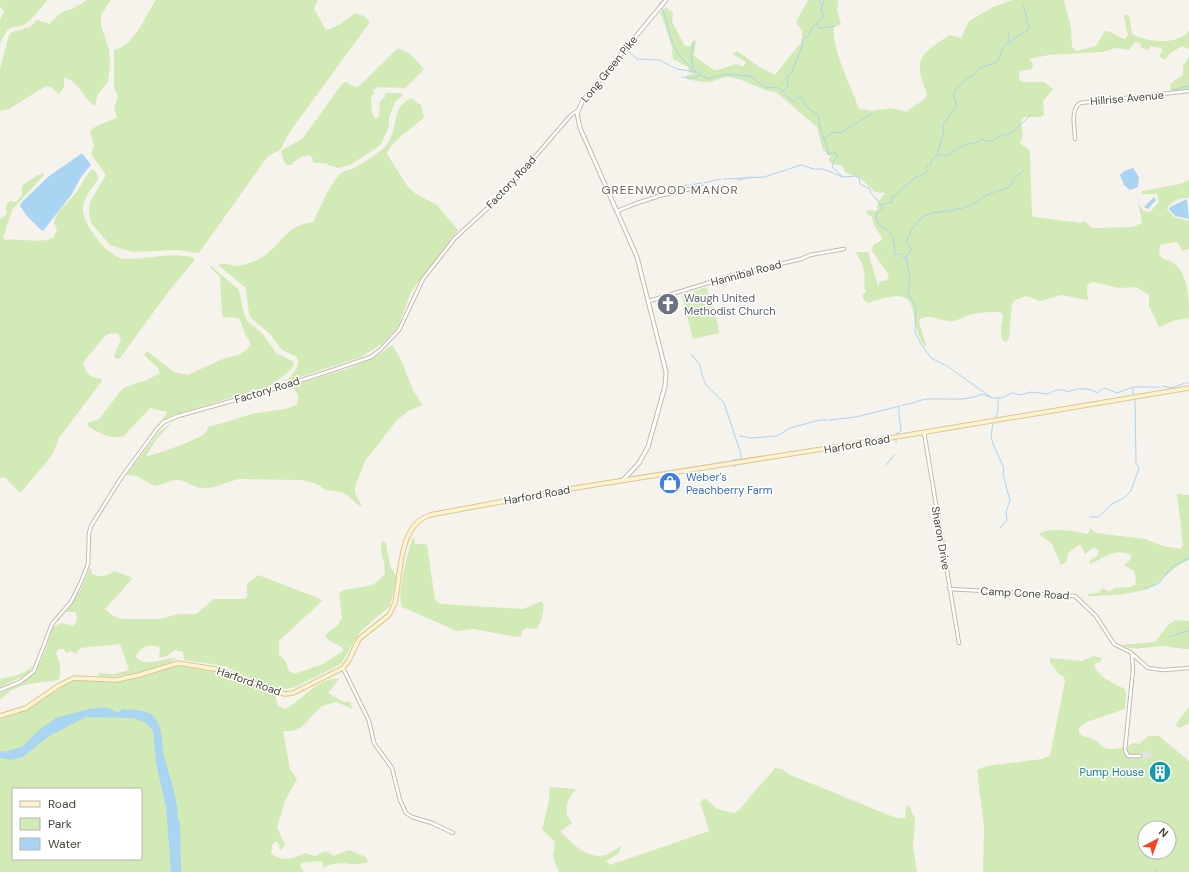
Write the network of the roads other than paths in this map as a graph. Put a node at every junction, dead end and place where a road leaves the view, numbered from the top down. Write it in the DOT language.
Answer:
graph roads {
  1 [pos="666,0"];
  2 [pos="1189,92"];
  3 [pos="577,111"];
  4 [pos="1075,139"];
  5 [pos="702,187"];
  6 [pos="617,211"];
  7 [pos="844,249"];
  8 [pos="649,301"];
  9 [pos="1189,388"];
  10 [pos="924,432"];
  11 [pos="623,480"];
  12 [pos="949,589"];
  13 [pos="959,643"];
  14 [pos="1131,654"];
  15 [pos="343,668"];
  16 [pos="1189,668"];
  17 [pos="0,690"];
  18 [pos="0,716"];
  19 [pos="1140,756"];
  20 [pos="453,833"];
  1 -- 3 [label="street, Long Green Pike"];
  2 -- 4 [label="street, Hillrise Avenue"];
  3 -- 6 [label="street, Long Green Pike"];
  3 -- 17 [label="street, Factory Road"];
  5 -- 6 [label="street"];
  6 -- 8 [label="street, Long Green Pike"];
  7 -- 8 [label="street, Hannibal Road"];
  8 -- 11 [label="street, Long Green Pike"];
  9 -- 10 [label="main road, Harford Road"];
  10 -- 11 [label="main road, Harford Road"];
  10 -- 12 [label="street, Sharon Drive"];
  11 -- 15 [label="main road, Harford Road"];
  12 -- 13 [label="street, Sharon Drive"];
  12 -- 14 [label="street, Camp Cone Road"];
  14 -- 16 [label="street, Camp Cone Road"];
  14 -- 19 [label="street"];
  15 -- 18 [label="main road, Harford Road"];
  15 -- 20 [label="street"];
}
